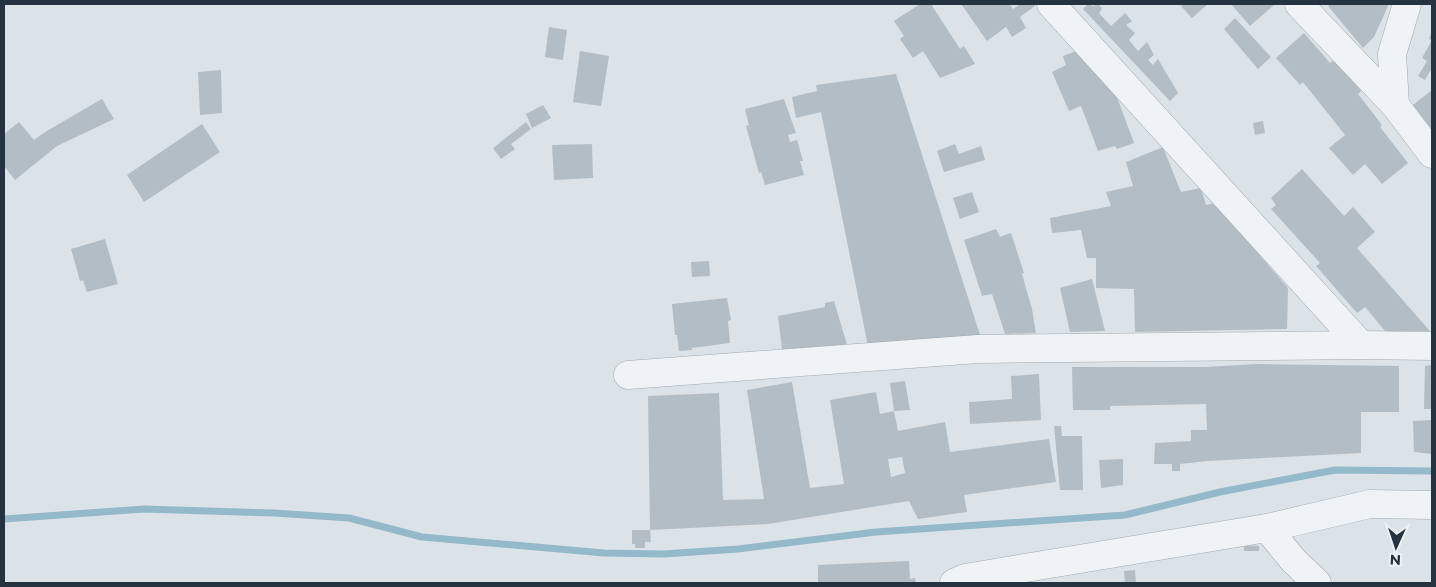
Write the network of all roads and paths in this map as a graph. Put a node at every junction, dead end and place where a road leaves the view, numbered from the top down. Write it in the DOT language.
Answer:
graph roads {
  1 [pos="1051,4"];
  2 [pos="1299,4"];
  3 [pos="1407,4"];
  4 [pos="1395,105"];
  5 [pos="1432,154"];
  6 [pos="1361,345"];
  7 [pos="1432,346"];
  8 [pos="628,376"];
  9 [pos="1432,505"];
  10 [pos="1267,528"];
  11 [pos="954,583"];
  12 [pos="1317,583"];
  1 -- 6 [label="street"];
  2 -- 4 [label="street"];
  3 -- 4 [label="street"];
  4 -- 5 [label="street"];
  6 -- 7 [label="street"];
  6 -- 8 [label="street"];
  9 -- 10 [label="street"];
  10 -- 11 [label="street"];
  10 -- 12 [label="street"];
}
